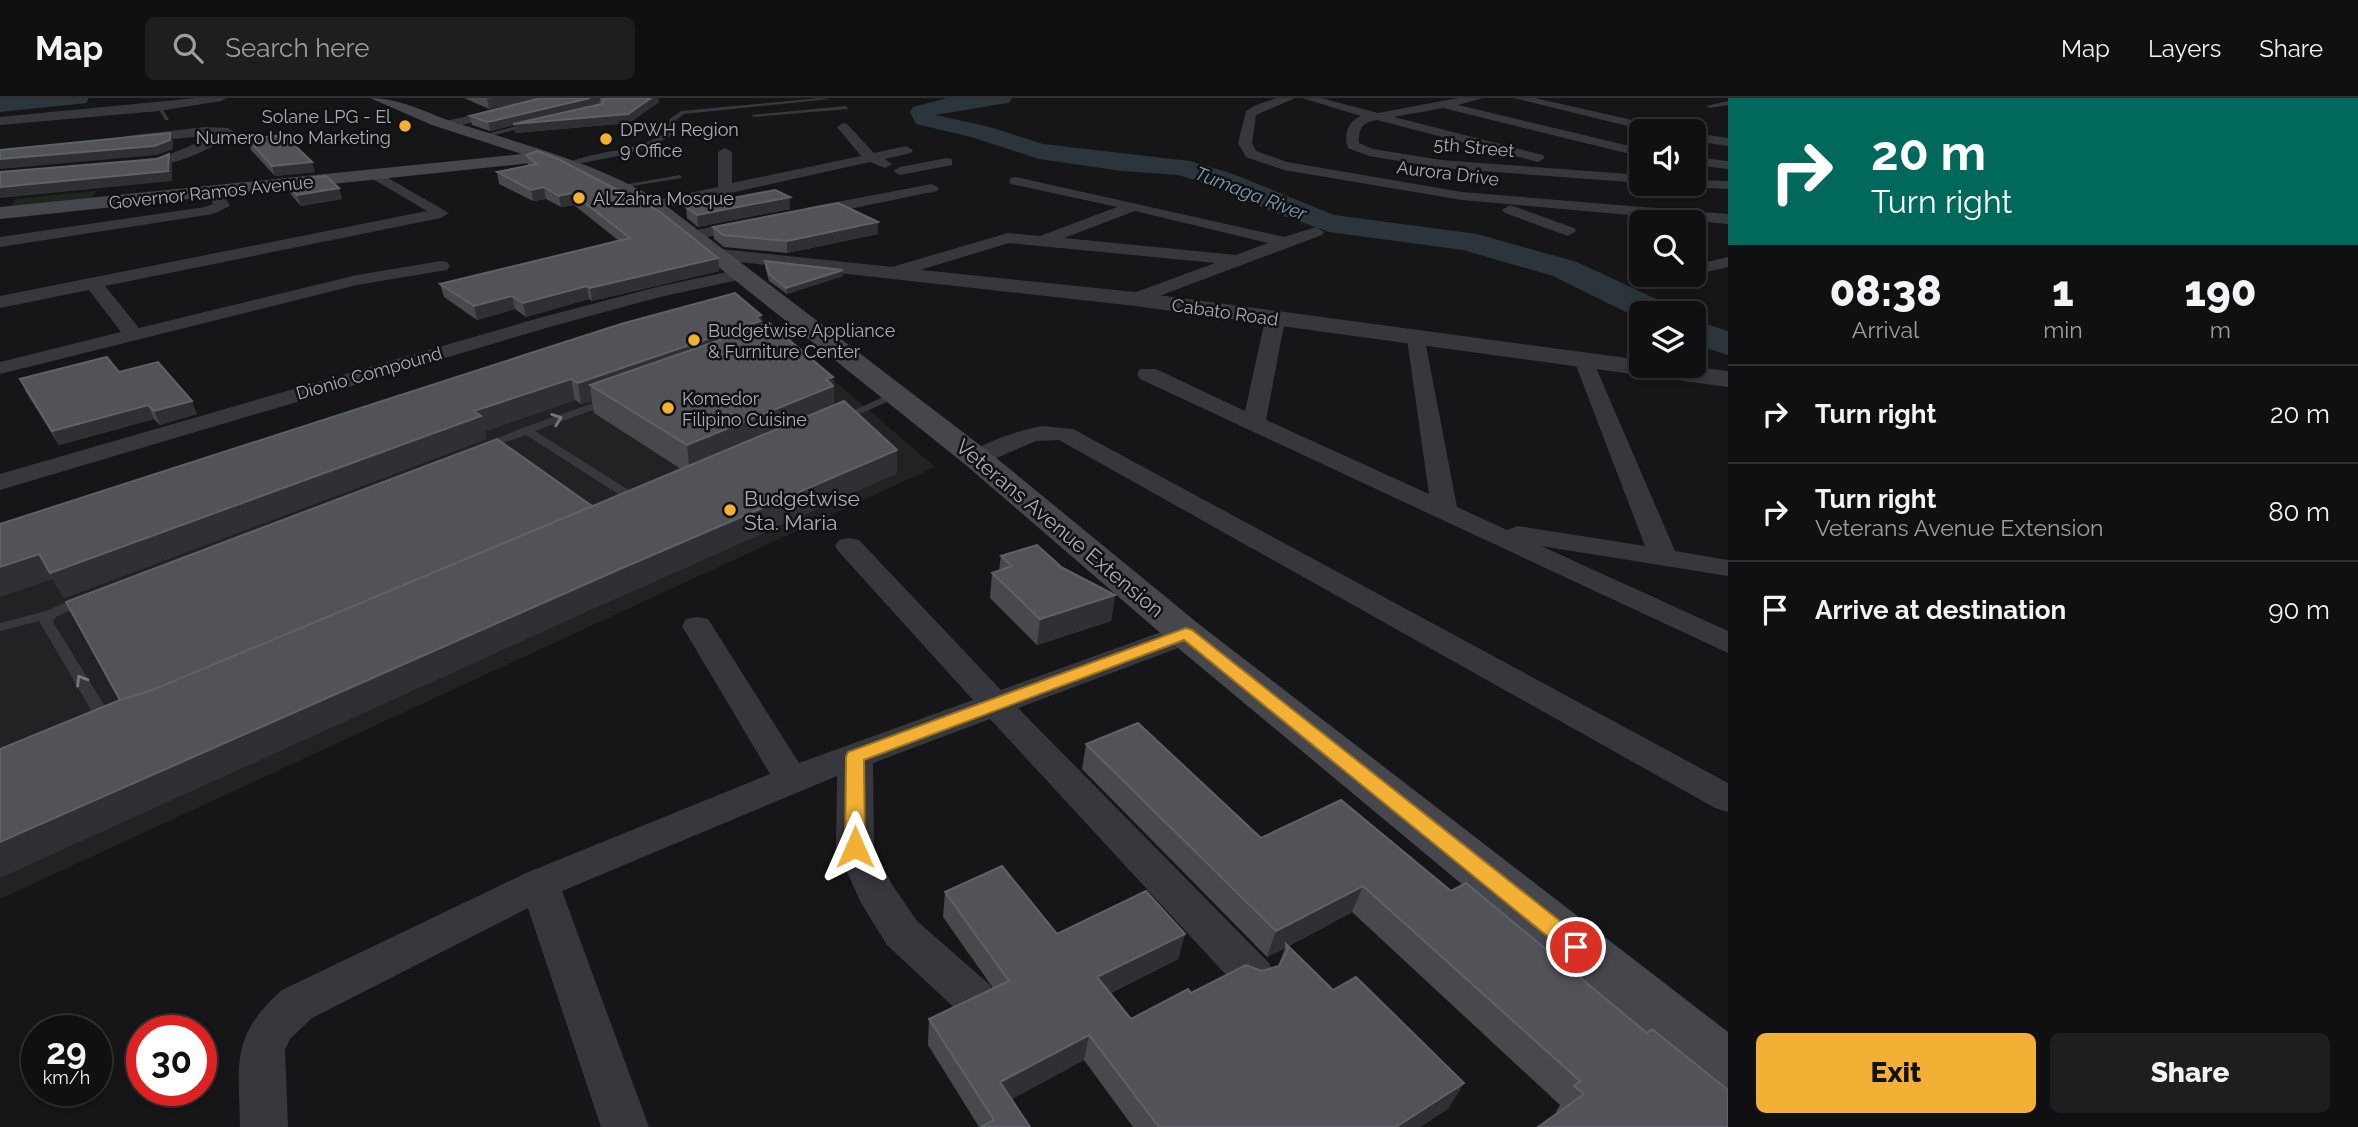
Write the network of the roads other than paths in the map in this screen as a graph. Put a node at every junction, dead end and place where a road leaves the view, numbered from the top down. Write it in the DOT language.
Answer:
graph roads {
  1 [pos="221,98"];
  2 [pos="377,98"];
  3 [pos="564,98"];
  4 [pos="1289,98"];
  5 [pos="1308,98"];
  6 [pos="1414,98"];
  7 [pos="1477,98"];
  8 [pos="1520,98"];
  9 [pos="827,99"];
  10 [pos="1728,103"];
  11 [pos="1441,104"];
  12 [pos="1709,106"];
  13 [pos="159,107"];
  14 [pos="846,108"];
  15 [pos="1378,115"];
  16 [pos="739,116"];
  17 [pos="699,119"];
  18 [pos="167,120"];
  19 [pos="0,121"];
  20 [pos="672,121"];
  21 [pos="1629,123"];
  22 [pos="446,125"];
  23 [pos="143,126"];
  24 [pos="843,127"];
  25 [pos="1706,139"];
  26 [pos="1728,142"];
  27 [pos="551,148"];
  28 [pos="906,150"];
  29 [pos="1629,150"];
  30 [pos="725,152"];
  31 [pos="869,156"];
  32 [pos="947,162"];
  33 [pos="1706,162"];
  34 [pos="1728,165"];
  35 [pos="118,166"];
  36 [pos="900,172"];
  37 [pos="376,175"];
  38 [pos="1607,176"];
  39 [pos="680,177"];
  40 [pos="1629,178"];
  41 [pos="1016,181"];
  42 [pos="1706,184"];
  43 [pos="1728,185"];
  44 [pos="621,186"];
  45 [pos="725,189"];
  46 [pos="215,192"];
  47 [pos="1462,196"];
  48 [pos="653,205"];
  49 [pos="1134,206"];
  50 [pos="1619,208"];
  51 [pos="0,213"];
  52 [pos="1728,219"];
  53 [pos="1568,230"];
  54 [pos="1316,232"];
  55 [pos="1045,240"];
  56 [pos="0,242"];
  57 [pos="1285,242"];
  58 [pos="718,254"];
  59 [pos="1236,260"];
  60 [pos="1728,262"];
  61 [pos="441,266"];
  62 [pos="1706,267"];
  63 [pos="891,273"];
  64 [pos="93,284"];
  65 [pos="1135,299"];
  66 [pos="0,302"];
  67 [pos="1275,320"];
  68 [pos="812,329"];
  69 [pos="134,335"];
  70 [pos="1418,339"];
  71 [pos="760,347"];
  72 [pos="1584,360"];
  73 [pos="0,368"];
  74 [pos="1148,374"];
  75 [pos="1728,379"];
  76 [pos="630,393"];
  77 [pos="894,395"];
  78 [pos="1254,423"];
  79 [pos="819,428"];
  80 [pos="526,430"];
  81 [pos="475,450"];
  82 [pos="978,459"];
  83 [pos="0,482"];
  84 [pos="643,504"];
  85 [pos="1444,510"];
  86 [pos="1485,528"];
  87 [pos="849,546"];
  88 [pos="1662,556"];
  89 [pos="1728,568"];
  90 [pos="90,597"];
  91 [pos="51,614"];
  92 [pos="697,626"];
  93 [pos="0,627"];
  94 [pos="1186,634"];
  95 [pos="1728,643"];
  96 [pos="996,705"];
  97 [pos="127,721"];
  98 [pos="855,757"];
  99 [pos="791,780"];
  100 [pos="1728,799"];
  101 [pos="540,884"];
  102 [pos="1254,976"];
  103 [pos="975,999"];
  104 [pos="1728,1068"];
  105 [pos="264,1127"];
  106 [pos="625,1127"];
  1 -- 13 [label="street"];
  2 -- 22 [label="main road, Veterans Avenue Extension"];
  3 -- 22 [label="street"];
  4 -- 47 [label="street, Aurora Drive"];
  5 -- 15 [label="street"];
  6 -- 11 [label="street"];
  7 -- 11 [label="street"];
  8 -- 21 [label="street"];
  9 -- 20 [label="lane"];
  10 -- 12 [label="lane"];
  11 -- 15 [label="street"];
  11 -- 29 [label="street"];
  13 -- 18 [label="lane"];
  13 -- 19 [label="street"];
  14 -- 16 [label="lane"];
  15 -- 38 [label="street"];
  15 -- 38 [label="street, 5th Street"];
  17 -- 20 [label="lane"];
  20 -- 27 [label="lane"];
  22 -- 27 [label="main road, Veterans Avenue Extension"];
  23 -- 35 [label="street"];
  24 -- 31 [label="street"];
  25 -- 26 [label="street"];
  27 -- 37 [label="main road, Governor Ramos Avenue"];
  27 -- 44 [label="main road, Veterans Avenue Extension"];
  28 -- 31 [label="street"];
  30 -- 45 [label="street"];
  31 -- 36 [label="street"];
  31 -- 45 [label="street"];
  32 -- 36 [label="street"];
  33 -- 34 [label="street"];
  36 -- 58 [label="street, Dionio Compound"];
  37 -- 46 [label="main road, Governor Ramos Avenue"];
  37 -- 64 [label="street"];
  38 -- 40 [label="street, 5th Street"];
  38 -- 50 [label="street"];
  39 -- 44 [label="lane"];
  41 -- 49 [label="street"];
  42 -- 43 [label="street"];
  44 -- 48 [label="main road, Veterans Avenue Extension"];
  45 -- 48 [label="street"];
  46 -- 51 [label="main road, Governor Ramos Avenue"];
  46 -- 56 [label="street"];
  47 -- 50 [label="street, Aurora Drive"];
  47 -- 53 [label="street"];
  48 -- 58 [label="main road, Veterans Avenue Extension"];
  49 -- 55 [label="street"];
  49 -- 57 [label="street"];
  50 -- 52 [label="street, Aurora Drive"];
  54 -- 57 [label="street"];
  55 -- 59 [label="street"];
  55 -- 63 [label="street"];
  57 -- 59 [label="street"];
  58 -- 63 [label="street, Cabato Road"];
  58 -- 68 [label="main road, Veterans Avenue Extension"];
  58 -- 83 [label="street, Dionio Compound"];
  59 -- 65 [label="street"];
  60 -- 62 [label="street"];
  61 -- 69 [label="street"];
  63 -- 65 [label="street, Cabato Road"];
  64 -- 66 [label="street"];
  64 -- 69 [label="street"];
  65 -- 67 [label="street, Cabato Road"];
  67 -- 70 [label="street, Cabato Road"];
  67 -- 78 [label="street"];
  68 -- 71 [label="lane"];
  68 -- 77 [label="main road, Veterans Avenue Extension"];
  69 -- 73 [label="street"];
  70 -- 72 [label="street, Cabato Road"];
  70 -- 85 [label="street"];
  72 -- 75 [label="street, Cabato Road"];
  72 -- 88 [label="street"];
  74 -- 78 [label="street"];
  80 -- 76 [label="lane, one-way"];
  77 -- 79 [label="lane"];
  77 -- 82 [label="main road, Veterans Avenue Extension"];
  78 -- 85 [label="street"];
  80 -- 81 [label="lane"];
  80 -- 84 [label="lane"];
  82 -- 94 [label="main road, Veterans Avenue Extension"];
  82 -- 100 [label="street"];
  85 -- 86 [label="street"];
  86 -- 88 [label="street"];
  86 -- 95 [label="street"];
  87 -- 96 [label="street"];
  88 -- 89 [label="street"];
  90 -- 91 [label="lane"];
  91 -- 93 [label="lane"];
  97 -- 91 [label="lane, one-way"];
  92 -- 99 [label="street"];
  94 -- 96 [label="street"];
  94 -- 104 [label="main road, Veterans Avenue Extension"];
  96 -- 98 [label="street"];
  96 -- 102 [label="street"];
  98 -- 99 [label="street"];
  98 -- 103 [label="street"];
  99 -- 101 [label="street"];
  101 -- 105 [label="street"];
  101 -- 106 [label="street"];
}
